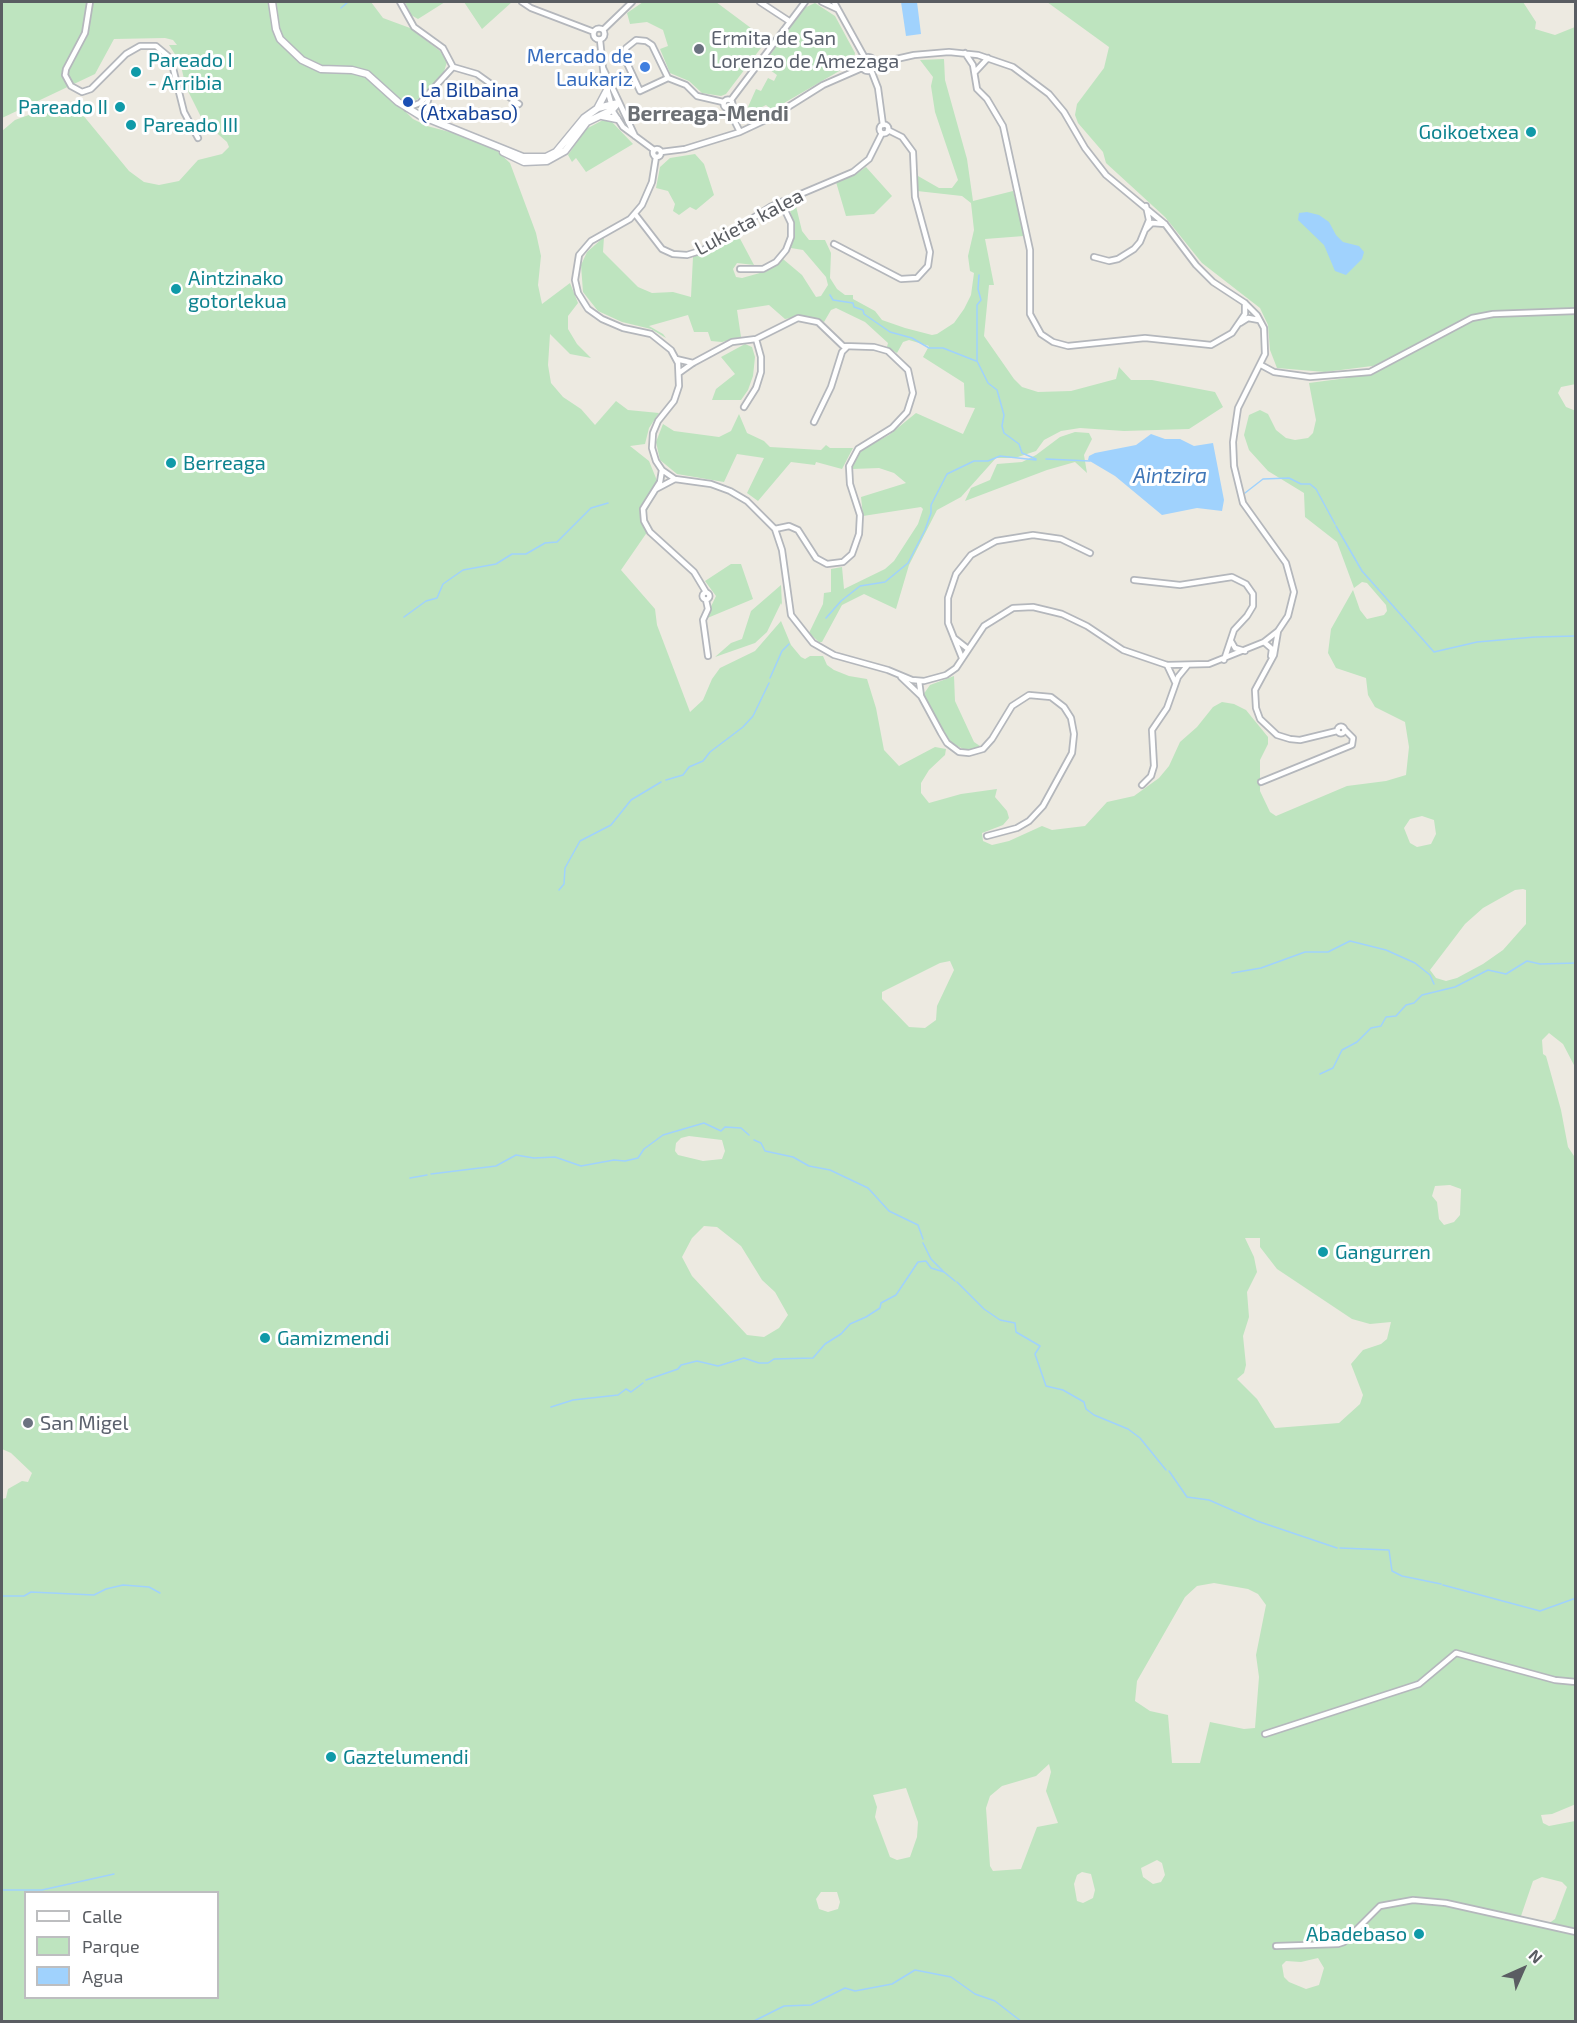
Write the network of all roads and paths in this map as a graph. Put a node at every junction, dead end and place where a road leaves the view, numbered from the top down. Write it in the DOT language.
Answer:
graph roads {
  1 [pos="90,2"];
  2 [pos="272,2"];
  3 [pos="400,2"];
  4 [pos="522,2"];
  5 [pos="632,2"];
  6 [pos="760,2"];
  7 [pos="805,2"];
  8 [pos="822,2"];
  9 [pos="834,2"];
  10 [pos="837,9"];
  11 [pos="789,21"];
  12 [pos="603,30"];
  13 [pos="594,32"];
  14 [pos="600,40"];
  15 [pos="965,53"];
  16 [pos="978,55"];
  17 [pos="865,58"];
  18 [pos="988,58"];
  19 [pos="874,64"];
  20 [pos="453,67"];
  21 [pos="603,68"];
  22 [pos="862,68"];
  23 [pos="975,68"];
  24 [pos="871,70"];
  25 [pos="668,78"];
  26 [pos="607,90"];
  27 [pos="430,94"];
  28 [pos="731,100"];
  29 [pos="723,102"];
  30 [pos="420,103"];
  31 [pos="519,104"];
  32 [pos="614,105"];
  33 [pos="426,107"];
  34 [pos="406,108"];
  35 [pos="598,108"];
  36 [pos="728,108"];
  37 [pos="419,115"];
  38 [pos="596,117"];
  39 [pos="617,119"];
  40 [pos="435,121"];
  41 [pos="883,125"];
  42 [pos="888,130"];
  43 [pos="740,132"];
  44 [pos="882,133"];
  45 [pos="635,136"];
  46 [pos="476,137"];
  47 [pos="198,138"];
  48 [pos="654,150"];
  49 [pos="661,152"];
  50 [pos="656,157"];
  51 [pos="781,202"];
  52 [pos="1146,206"];
  53 [pos="635,214"];
  54 [pos="1156,215"];
  55 [pos="630,219"];
  56 [pos="1150,222"];
  57 [pos="1165,224"];
  58 [pos="641,225"];
  59 [pos="834,244"];
  60 [pos="1094,257"];
  61 [pos="741,269"];
  62 [pos="1245,303"];
  63 [pos="1253,310"];
  64 [pos="1575,311"];
  65 [pos="1246,316"];
  66 [pos="1259,320"];
  67 [pos="756,339"];
  68 [pos="837,341"];
  69 [pos="847,347"];
  70 [pos="840,358"];
  71 [pos="676,359"];
  72 [pos="693,363"];
  73 [pos="1261,365"];
  74 [pos="679,373"];
  75 [pos="744,407"];
  76 [pos="814,422"];
  77 [pos="662,470"];
  78 [pos="675,479"];
  79 [pos="656,490"];
  80 [pos="775,529"];
  81 [pos="1090,553"];
  82 [pos="1134,580"];
  83 [pos="1278,631"];
  84 [pos="952,635"];
  85 [pos="1270,637"];
  86 [pos="1231,638"];
  87 [pos="1263,642"];
  88 [pos="1274,647"];
  89 [pos="1235,648"];
  90 [pos="968,649"];
  91 [pos="1228,649"];
  92 [pos="1245,651"];
  93 [pos="708,656"];
  94 [pos="1234,656"];
  95 [pos="962,658"];
  96 [pos="1224,660"];
  97 [pos="1167,665"];
  98 [pos="1177,666"];
  99 [pos="1187,666"];
  100 [pos="899,675"];
  101 [pos="1175,676"];
  102 [pos="919,681"];
  103 [pos="921,696"];
  104 [pos="1261,782"];
  105 [pos="1142,785"];
  106 [pos="987,836"];
  107 [pos="1575,1682"];
  108 [pos="1265,1734"];
  109 [pos="1575,1932"];
  110 [pos="1276,1946"];
  1 -- 47 [label="street"];
  2 -- 34 [label="street"];
  3 -- 20 [label="street"];
  4 -- 13 [label="street"];
  5 -- 12 [label="street"];
  6 -- 11 [label="street"];
  7 -- 11 [label="street"];
  8 -- 10 [label="street"];
  9 -- 10 [label="street"];
  10 -- 17 [label="street"];
  11 -- 28 [label="street"];
  12 -- 13 [label="street"];
  12 -- 14 [label="street"];
  13 -- 14 [label="street"];
  14 -- 21 [label="street"];
  15 -- 16 [label="street"];
  15 -- 19 [label="street"];
  15 -- 23 [label="street"];
  16 -- 18 [label="street"];
  16 -- 23 [label="street"];
  17 -- 19 [label="street"];
  17 -- 22 [label="street"];
  18 -- 23 [label="street"];
  18 -- 52 [label="street"];
  19 -- 24 [label="street"];
  20 -- 27 [label="street"];
  20 -- 31 [label="street"];
  21 -- 26 [label="street"];
  21 -- 32 [label="street"];
  22 -- 24 [label="street"];
  22 -- 43 [label="street"];
  23 -- 65 [label="street"];
  24 -- 41 [label="street"];
  25 -- 25 [label="street"];
  25 -- 29 [label="street"];
  26 -- 32 [label="street"];
  26 -- 35 [label="street"];
  27 -- 30 [label="street"];
  27 -- 33 [label="street"];
  28 -- 29 [label="street"];
  28 -- 36 [label="street"];
  29 -- 36 [label="street"];
  30 -- 34 [label="street"];
  30 -- 37 [label="street"];
  32 -- 35 [label="street"];
  32 -- 38 [label="street"];
  32 -- 39 [label="street"];
  32 -- 45 [label="street"];
  33 -- 37 [label="street"];
  33 -- 40 [label="street"];
  34 -- 37 [label="street"];
  35 -- 46 [label="street"];
  36 -- 43 [label="street"];
  37 -- 40 [label="street"];
  38 -- 39 [label="street"];
  38 -- 46 [label="street"];
  39 -- 45 [label="street"];
  40 -- 46 [label="street"];
  41 -- 42 [label="street"];
  41 -- 44 [label="street"];
  42 -- 44 [label="street"];
  42 -- 59 [label="street"];
  43 -- 49 [label="street"];
  44 -- 51 [label="street, Lukieta kalea"];
  45 -- 48 [label="street"];
  48 -- 49 [label="street"];
  48 -- 50 [label="street"];
  49 -- 50 [label="street"];
  50 -- 53 [label="street"];
  51 -- 58 [label="street, Lukieta kalea"];
  51 -- 61 [label="street"];
  52 -- 54 [label="street"];
  52 -- 56 [label="street"];
  53 -- 55 [label="street"];
  53 -- 58 [label="street, Lukieta kalea"];
  54 -- 56 [label="street"];
  54 -- 57 [label="street"];
  55 -- 58 [label="street, Lukieta kalea"];
  55 -- 71 [label="street"];
  56 -- 57 [label="street"];
  56 -- 60 [label="street"];
  57 -- 62 [label="street"];
  62 -- 63 [label="street"];
  62 -- 65 [label="street"];
  63 -- 65 [label="street"];
  63 -- 66 [label="street"];
  64 -- 73 [label="street"];
  65 -- 66 [label="street"];
  66 -- 73 [label="street"];
  67 -- 68 [label="street"];
  67 -- 72 [label="street"];
  67 -- 75 [label="street"];
  68 -- 69 [label="street"];
  68 -- 70 [label="street"];
  69 -- 70 [label="street"];
  69 -- 80 [label="street"];
  70 -- 76 [label="street"];
  71 -- 72 [label="street"];
  71 -- 74 [label="street"];
  72 -- 74 [label="street"];
  73 -- 83 [label="street"];
  74 -- 77 [label="street"];
  77 -- 78 [label="street"];
  77 -- 79 [label="street"];
  78 -- 79 [label="street"];
  78 -- 80 [label="street"];
  79 -- 93 [label="street"];
  80 -- 100 [label="street"];
  81 -- 84 [label="street"];
  82 -- 86 [label="street"];
  83 -- 85 [label="street"];
  83 -- 88 [label="street"];
  84 -- 90 [label="street"];
  84 -- 95 [label="street"];
  85 -- 87 [label="street"];
  85 -- 88 [label="street"];
  86 -- 89 [label="street"];
  86 -- 91 [label="street"];
  87 -- 88 [label="street"];
  87 -- 92 [label="street"];
  88 -- 104 [label="street"];
  89 -- 92 [label="street"];
  89 -- 94 [label="street"];
  90 -- 95 [label="street"];
  90 -- 97 [label="street"];
  91 -- 94 [label="street"];
  91 -- 96 [label="street"];
  92 -- 94 [label="street"];
  94 -- 96 [label="street"];
  95 -- 102 [label="street"];
  96 -- 99 [label="street"];
  97 -- 98 [label="street"];
  97 -- 101 [label="street"];
  98 -- 99 [label="street"];
  98 -- 101 [label="street"];
  99 -- 101 [label="street"];
  100 -- 102 [label="street"];
  100 -- 103 [label="street"];
  101 -- 105 [label="street"];
  102 -- 103 [label="street"];
  103 -- 106 [label="street"];
  107 -- 108 [label="street"];
  109 -- 110 [label="street"];
}
